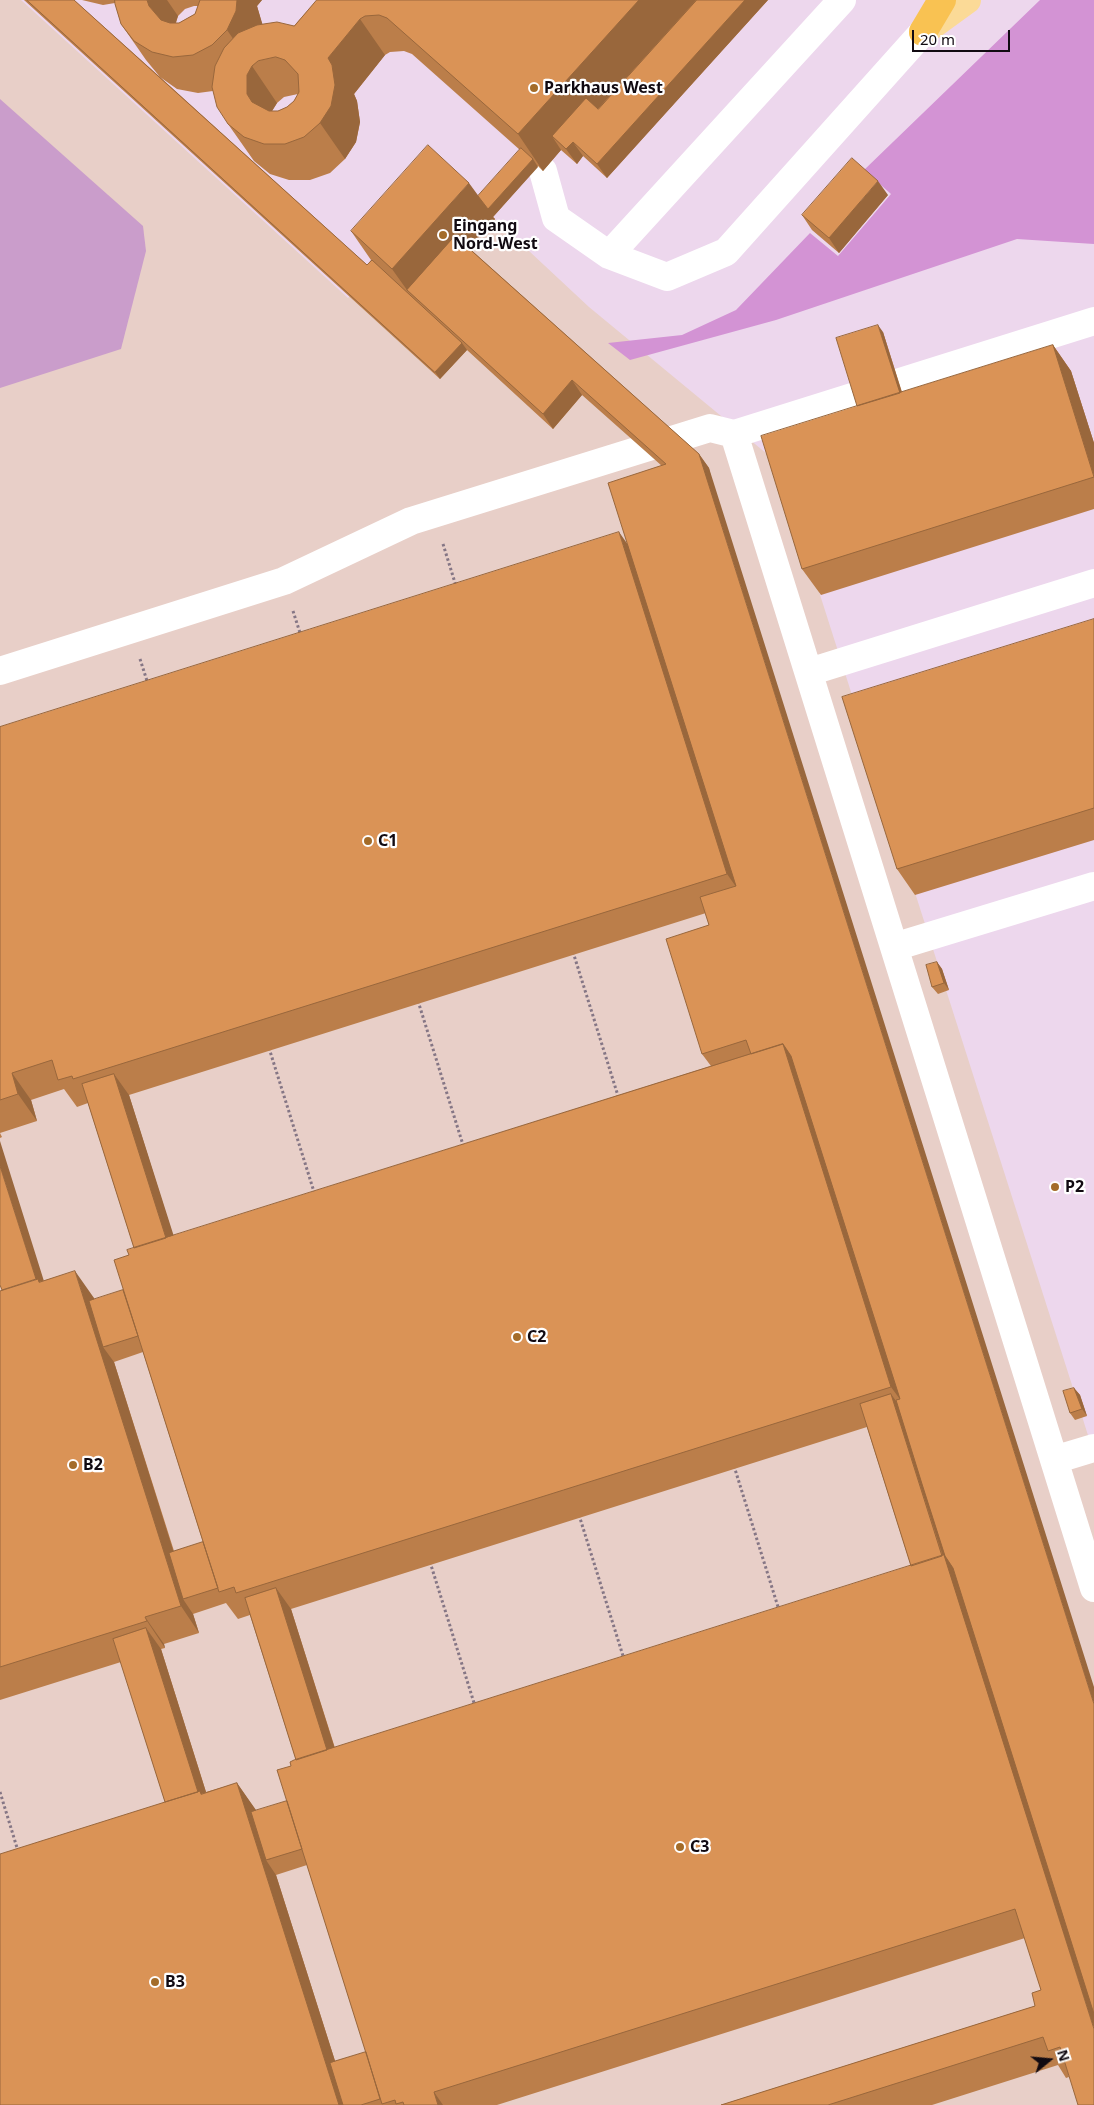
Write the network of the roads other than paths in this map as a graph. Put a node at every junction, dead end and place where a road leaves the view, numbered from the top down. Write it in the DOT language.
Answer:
graph roads {
  1 [pos="842,0"];
  2 [pos="942,0"];
  3 [pos="967,0"];
  4 [pos="923,32"];
  5 [pos="543,170"];
  6 [pos="609,256"];
  7 [pos="1093,324"];
  8 [pos="734,434"];
  9 [pos="1094,583"];
  10 [pos="0,671"];
  11 [pos="809,672"];
  12 [pos="1094,886"];
  13 [pos="894,948"];
  14 [pos="1094,1448"];
  15 [pos="1054,1460"];
  16 [pos="1094,1588"];
  1 -- 6 [label="lane"];
  2 -- 4 [label="highway"];
  3 -- 4 [label="main road"];
  4 -- 6 [label="lane"];
  5 -- 6 [label="lane"];
  7 -- 8 [label="lane"];
  8 -- 10 [label="lane"];
  8 -- 11 [label="lane"];
  9 -- 11 [label="lane"];
  11 -- 13 [label="lane"];
  12 -- 13 [label="lane"];
  13 -- 15 [label="lane"];
  14 -- 15 [label="lane"];
  15 -- 16 [label="lane"];
}
